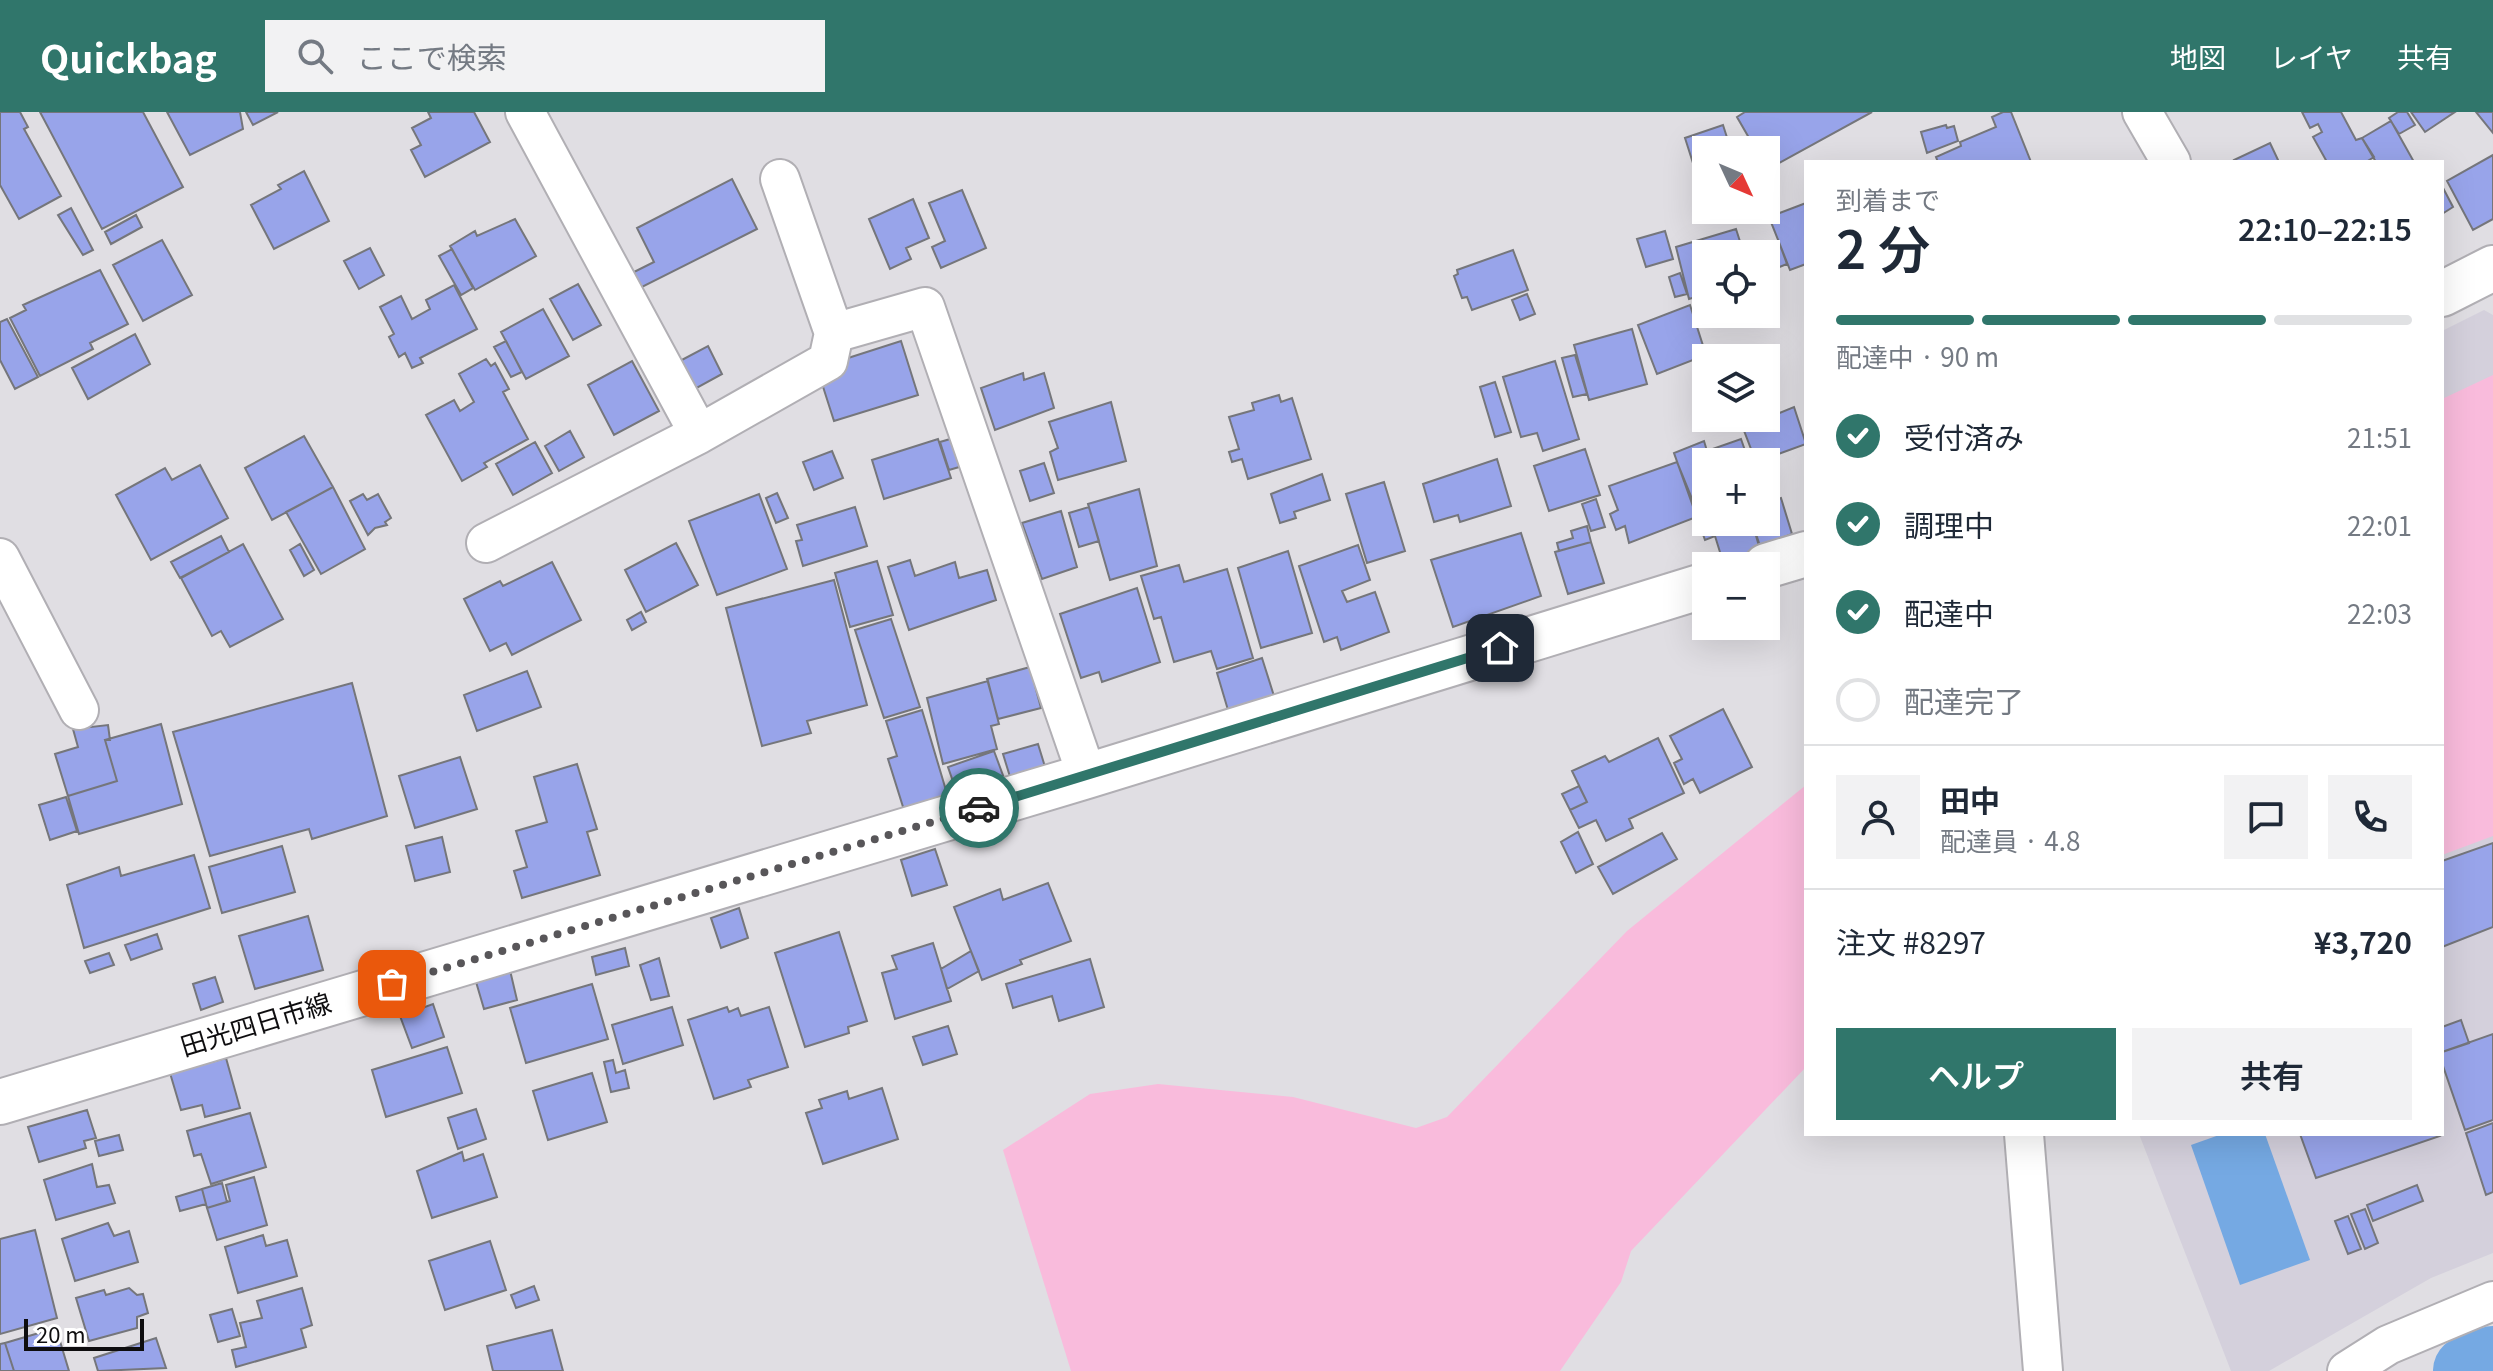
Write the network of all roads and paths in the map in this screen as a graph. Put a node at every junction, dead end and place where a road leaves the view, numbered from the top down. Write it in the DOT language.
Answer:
graph roads {
  1 [pos="525,112"];
  2 [pos="2142,112"];
  3 [pos="2170,160"];
  4 [pos="780,179"];
  5 [pos="2493,268"];
  6 [pos="2444,293"];
  7 [pos="834,333"];
  8 [pos="699,434"];
  9 [pos="486,543"];
  10 [pos="1804,555"];
  11 [pos="0,558"];
  12 [pos="1780,562"];
  13 [pos="1692,589"];
  14 [pos="79,710"];
  15 [pos="1087,776"];
  16 [pos="0,1102"];
  17 [pos="2024,1136"];
  18 [pos="2493,1301"];
  19 [pos="2043,1371"];
  20 [pos="2347,1371"];
  1 -- 8 [label="street"];
  2 -- 3 [label="street"];
  4 -- 7 [label="street"];
  5 -- 6 [label="main road"];
  7 -- 8 [label="street"];
  7 -- 15 [label="street"];
  8 -- 9 [label="street"];
  10 -- 12 [label="main road"];
  11 -- 14 [label="street"];
  13 -- 15 [label="main road, 田光四日市線"];
  15 -- 16 [label="main road, 田光四日市線"];
  17 -- 19 [label="street"];
  18 -- 20 [label="street"];
}
